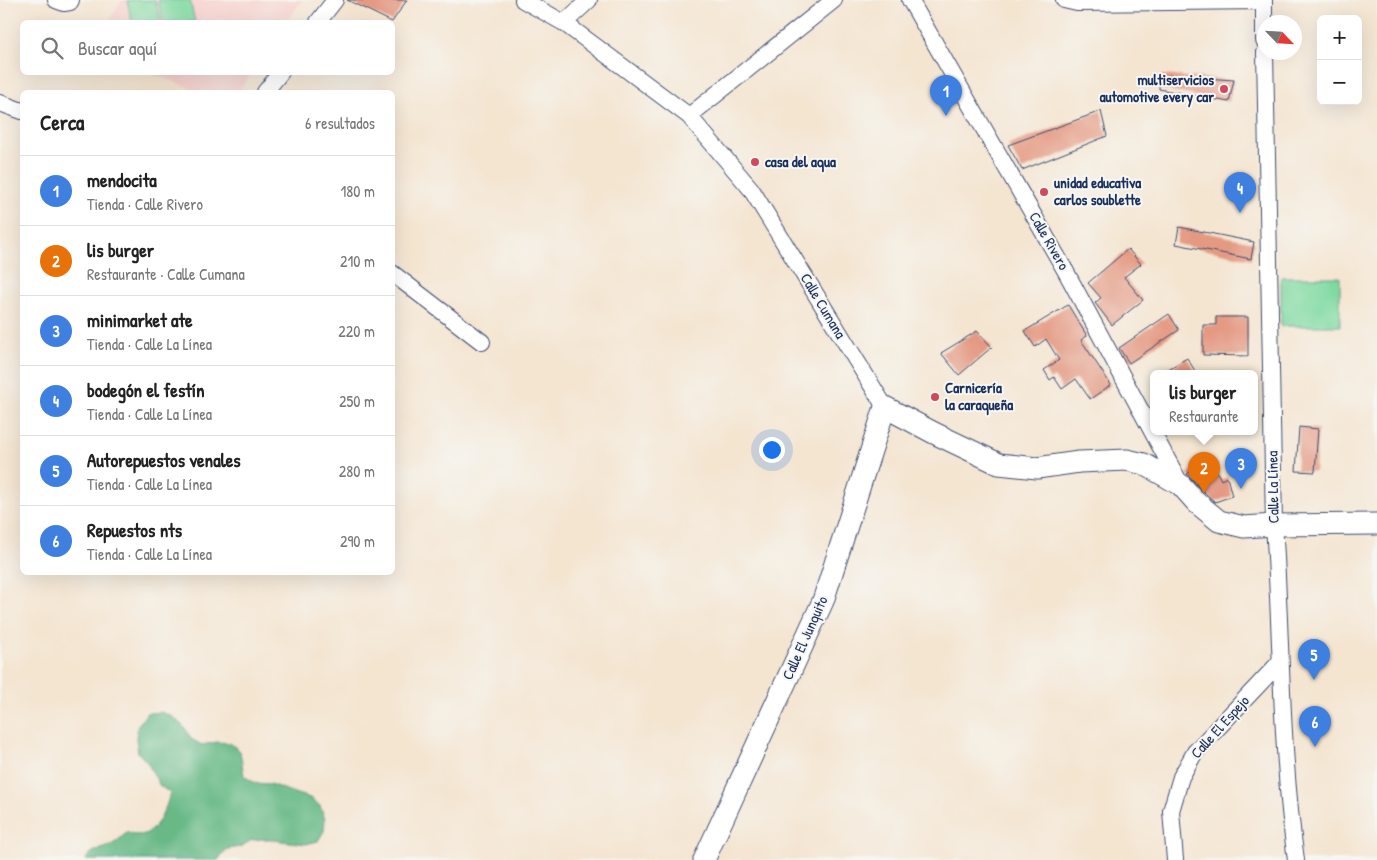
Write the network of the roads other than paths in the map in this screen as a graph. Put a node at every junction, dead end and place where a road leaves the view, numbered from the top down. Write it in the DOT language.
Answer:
graph roads {
  1 [pos="56,0"];
  2 [pos="72,0"];
  3 [pos="335,0"];
  4 [pos="523,0"];
  5 [pos="589,0"];
  6 [pos="834,0"];
  7 [pos="910,0"];
  8 [pos="1064,0"];
  9 [pos="1264,0"];
  10 [pos="1264,15"];
  11 [pos="320,20"];
  12 [pos="564,23"];
  13 [pos="1265,60"];
  14 [pos="279,75"];
  15 [pos="268,90"];
  16 [pos="0,103"];
  17 [pos="20,110"];
  18 [pos="689,116"];
  19 [pos="395,275"];
  20 [pos="482,342"];
  21 [pos="885,407"];
  22 [pos="1150,428"];
  23 [pos="1154,435"];
  24 [pos="1181,485"];
  25 [pos="1377,524"];
  26 [pos="1274,525"];
  27 [pos="1280,662"];
  28 [pos="704,860"];
  29 [pos="1175,860"];
  30 [pos="1296,860"];
  1 -- 2 [label="street"];
  3 -- 11 [label="street"];
  4 -- 12 [label="street, Calle Cumana"];
  5 -- 12 [label="street"];
  6 -- 18 [label="street"];
  7 -- 22 [label="street, Calle Rivero"];
  8 -- 9 [label="street"];
  9 -- 10 [label="street"];
  12 -- 18 [label="street, Calle Cumana"];
  13 -- 26 [label="street, Calle La Línea"];
  14 -- 15 [label="street"];
  16 -- 17 [label="street"];
  18 -- 21 [label="street, Calle Cumana"];
  19 -- 20 [label="street"];
  21 -- 24 [label="street"];
  21 -- 28 [label="street, Calle El Junquito"];
  23 -- 24 [label="street, Calle Rivero"];
  24 -- 26 [label="street"];
  25 -- 26 [label="street"];
  26 -- 27 [label="street, Calle La Línea"];
  27 -- 29 [label="street, Calle El Espejo"];
  27 -- 30 [label="street, Calle La Línea"];
}
